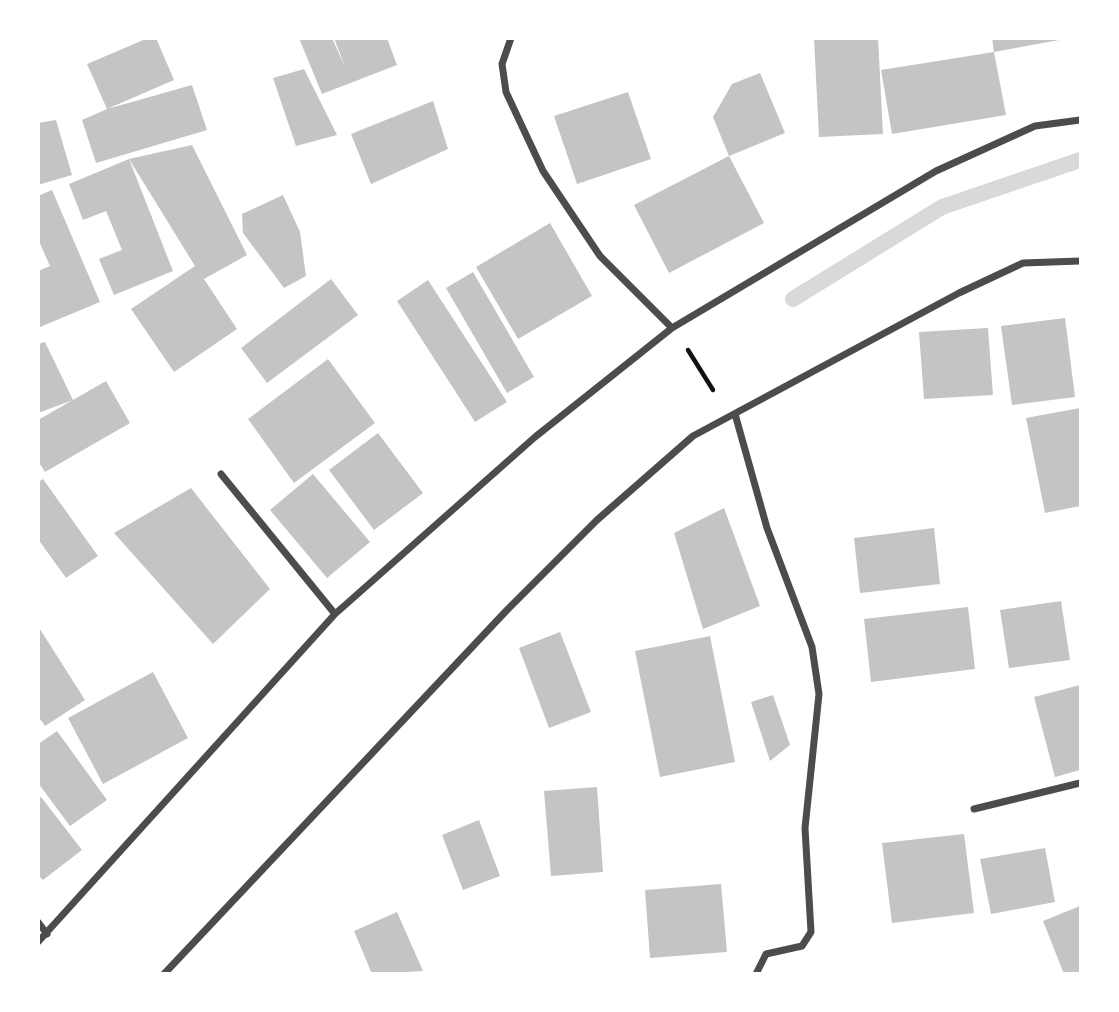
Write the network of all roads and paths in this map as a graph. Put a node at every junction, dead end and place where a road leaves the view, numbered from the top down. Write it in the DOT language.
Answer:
graph roads {
  1 [pos="512,38"];
  2 [pos="1080,120"];
  3 [pos="1080,261"];
  4 [pos="673,328"];
  5 [pos="691,355"];
  6 [pos="715,393"];
  7 [pos="735,414"];
  8 [pos="221,474"];
  9 [pos="335,614"];
  10 [pos="1080,783"];
  11 [pos="974,809"];
  12 [pos="38,922"];
  13 [pos="47,934"];
  14 [pos="38,943"];
  15 [pos="164,974"];
  16 [pos="756,974"];
  1 -- 4 [label="street"];
  2 -- 4 [label="street"];
  3 -- 7 [label="street"];
  4 -- 9 [label="street"];
  5 -- 6 [label="path"];
  7 -- 15 [label="street"];
  7 -- 16 [label="street"];
  8 -- 9 [label="street"];
  9 -- 13 [label="street"];
  10 -- 11 [label="street"];
  12 -- 13 [label="street"];
  13 -- 14 [label="street"];
}
